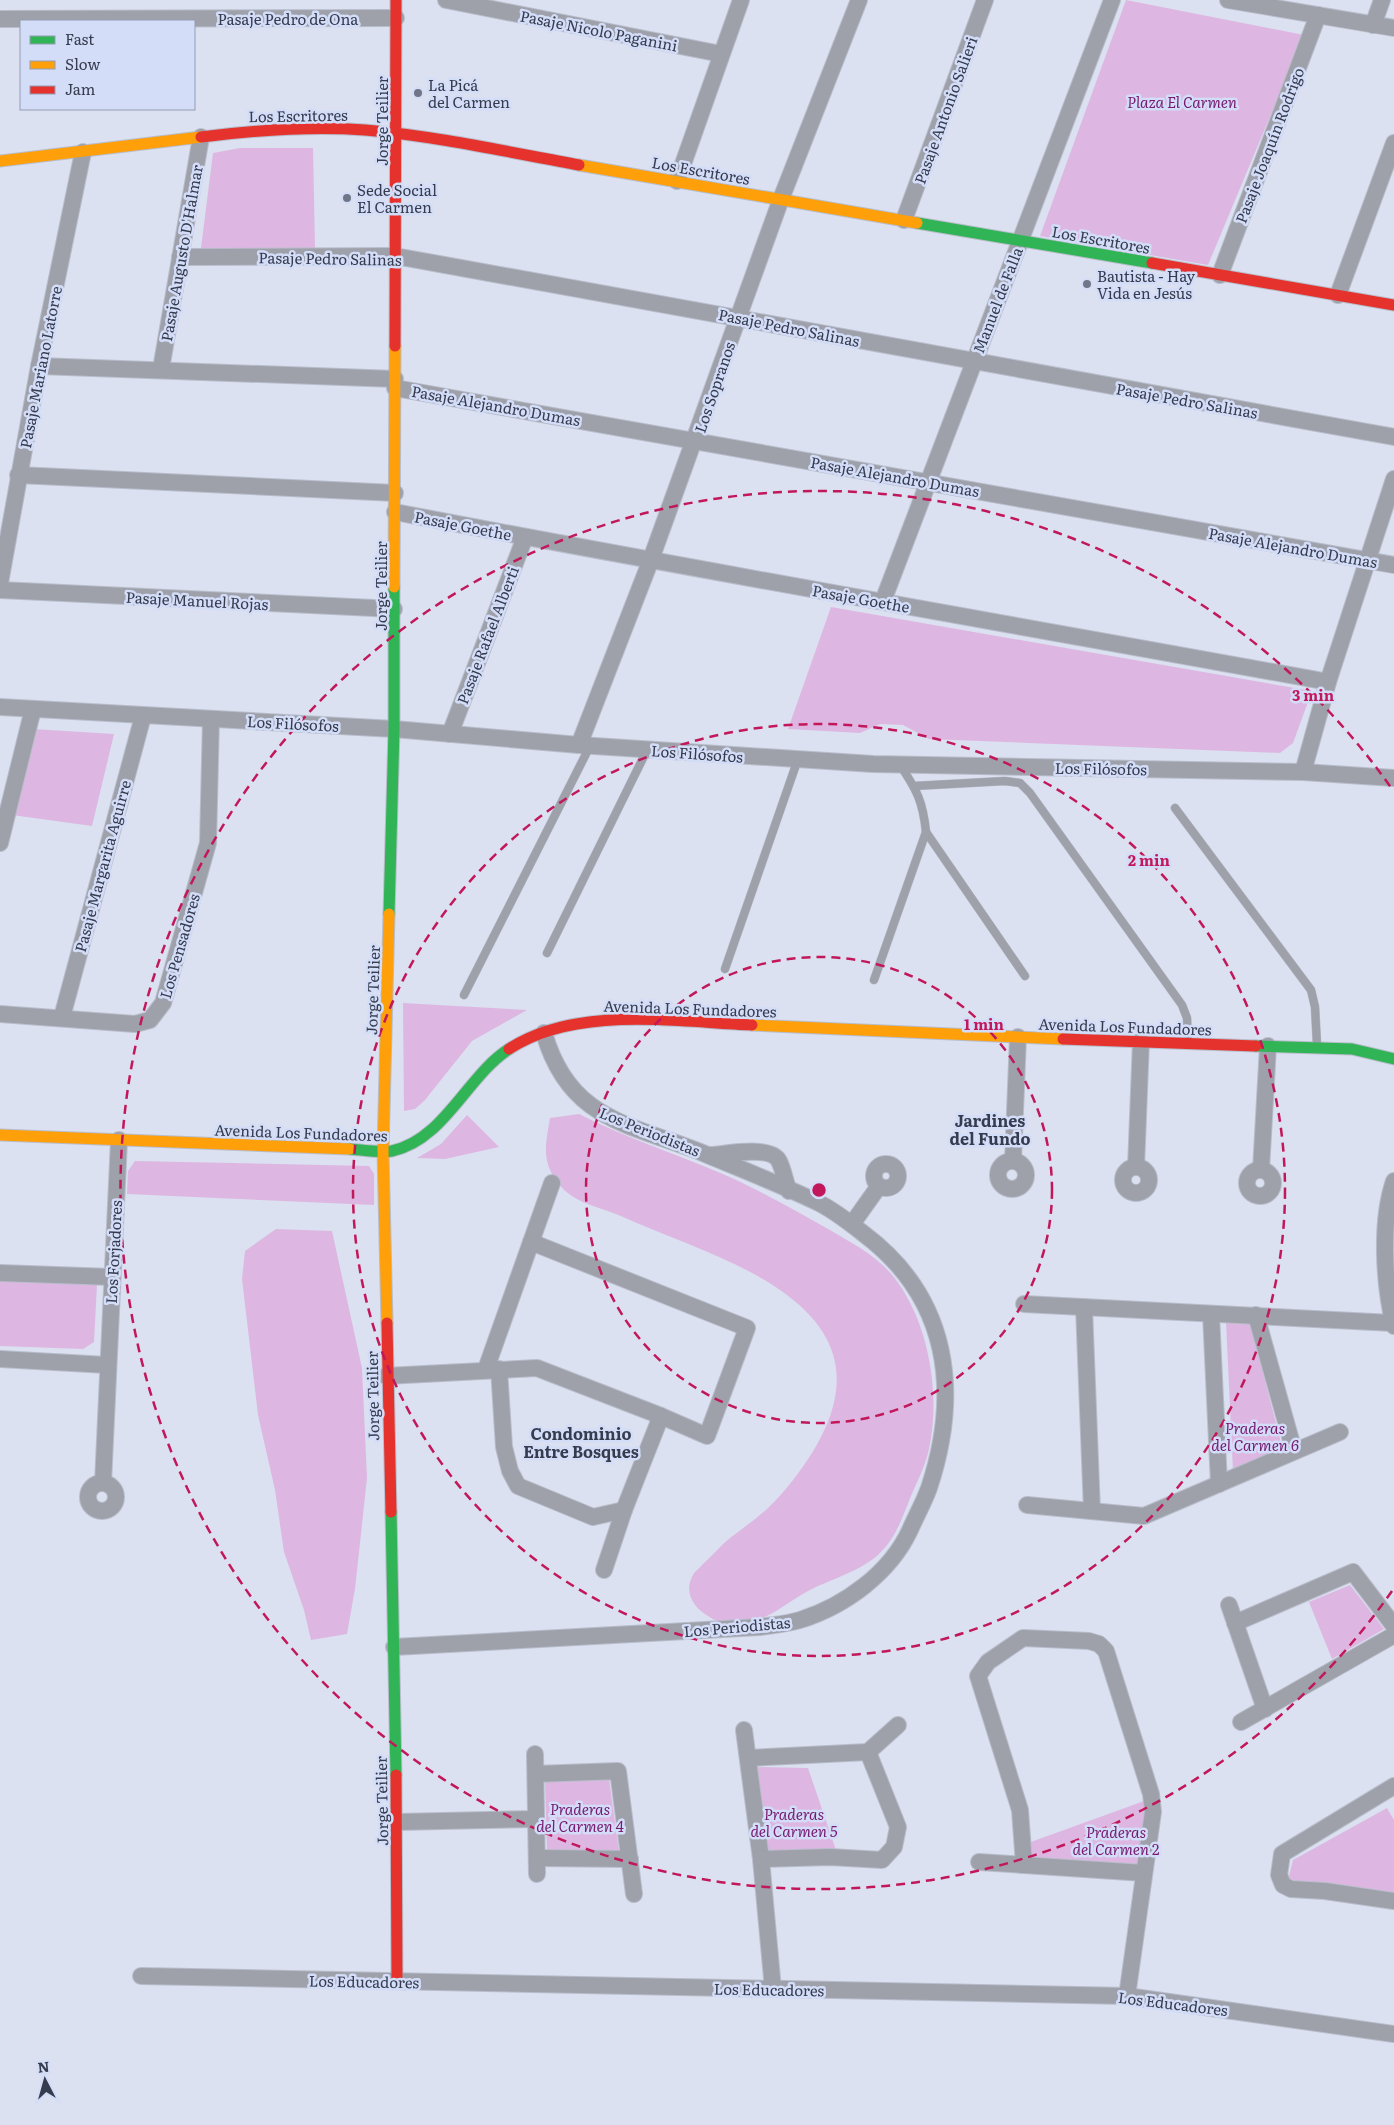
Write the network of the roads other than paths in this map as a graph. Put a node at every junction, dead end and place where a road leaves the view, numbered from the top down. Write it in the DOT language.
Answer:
graph roads {
  1 [pos="396,0"];
  2 [pos="446,0"];
  3 [pos="741,0"];
  4 [pos="859,0"];
  5 [pos="985,0"];
  6 [pos="1112,0"];
  7 [pos="1228,0"];
  8 [pos="1382,0"];
  9 [pos="1318,15"];
  10 [pos="396,18"];
  11 [pos="0,19"];
  12 [pos="1373,25"];
  13 [pos="1394,28"];
  14 [pos="721,54"];
  15 [pos="395,132"];
  16 [pos="201,137"];
  17 [pos="1394,143"];
  18 [pos="83,152"];
  19 [pos="0,161"];
  20 [pos="1390,168"];
  21 [pos="677,181"];
  22 [pos="781,199"];
  23 [pos="904,220"];
  24 [pos="1021,240"];
  25 [pos="395,256"];
  26 [pos="180,257"];
  27 [pos="1220,275"];
  28 [pos="1338,295"];
  29 [pos="1394,305"];
  30 [pos="738,317"];
  31 [pos="974,362"];
  32 [pos="39,366"];
  33 [pos="161,369"];
  34 [pos="395,383"];
  35 [pos="1394,437"];
  36 [pos="695,440"];
  37 [pos="18,475"];
  38 [pos="1394,479"];
  39 [pos="928,482"];
  40 [pos="395,493"];
  41 [pos="395,512"];
  42 [pos="524,537"];
  43 [pos="1369,560"];
  44 [pos="650,562"];
  45 [pos="1394,565"];
  46 [pos="0,583"];
  47 [pos="0,590"];
  48 [pos="883,601"];
  49 [pos="394,609"];
  50 [pos="1328,682"];
  51 [pos="0,707"];
  52 [pos="33,709"];
  53 [pos="143,716"];
  54 [pos="211,719"];
  55 [pos="394,729"];
  56 [pos="450,734"];
  57 [pos="585,745"];
  58 [pos="647,750"];
  59 [pos="798,759"];
  60 [pos="900,765"];
  61 [pos="1303,772"];
  62 [pos="1394,778"];
  63 [pos="914,786"];
  64 [pos="1174,808"];
  65 [pos="926,832"];
  66 [pos="0,843"];
  67 [pos="547,953"];
  68 [pos="725,969"];
  69 [pos="1025,976"];
  70 [pos="874,980"];
  71 [pos="464,995"];
  72 [pos="0,1014"];
  73 [pos="62,1017"];
  74 [pos="544,1032"];
  75 [pos="1018,1037"];
  76 [pos="1141,1041"];
  77 [pos="1188,1043"];
  78 [pos="1268,1046"];
  79 [pos="1317,1048"];
  80 [pos="1394,1059"];
  81 [pos="0,1135"];
  82 [pos="119,1140"];
  83 [pos="383,1151"];
  84 [pos="709,1155"];
  85 [pos="1013,1161"];
  86 [pos="1136,1167"];
  87 [pos="1260,1170"];
  88 [pos="1394,1181"];
  89 [pos="552,1183"];
  90 [pos="879,1186"];
  91 [pos="790,1192"];
  92 [pos="852,1224"];
  93 [pos="531,1242"];
  94 [pos="0,1272"];
  95 [pos="112,1277"];
  96 [pos="1024,1304"];
  97 [pos="1084,1307"];
  98 [pos="1211,1314"];
  99 [pos="1256,1315"];
  100 [pos="1394,1325"];
  101 [pos="0,1359"];
  102 [pos="107,1365"];
  103 [pos="492,1369"];
  104 [pos="386,1376"];
  105 [pos="661,1416"];
  106 [pos="1340,1432"];
  107 [pos="1294,1451"];
  108 [pos="103,1483"];
  109 [pos="1219,1484"];
  110 [pos="1027,1505"];
  111 [pos="624,1510"];
  112 [pos="1092,1511"];
  113 [pos="604,1570"];
  114 [pos="1229,1605"];
  115 [pos="1235,1623"];
  116 [pos="1394,1626"];
  117 [pos="1394,1635"];
  118 [pos="394,1647"];
  119 [pos="1265,1708"];
  120 [pos="1241,1722"];
  121 [pos="898,1725"];
  122 [pos="744,1730"];
  123 [pos="868,1752"];
  124 [pos="535,1754"];
  125 [pos="748,1758"];
  126 [pos="536,1774"];
  127 [pos="1394,1786"];
  128 [pos="536,1819"];
  129 [pos="397,1822"];
  130 [pos="537,1858"];
  131 [pos="630,1858"];
  132 [pos="761,1859"];
  133 [pos="979,1862"];
  134 [pos="1024,1865"];
  135 [pos="1144,1873"];
  136 [pos="537,1874"];
  137 [pos="634,1894"];
  138 [pos="1394,1901"];
  139 [pos="141,1976"];
  140 [pos="397,1981"];
  141 [pos="773,1989"];
  142 [pos="1127,1996"];
  143 [pos="1394,2034"];
  1 -- 10 [label="street, Jorge Teilier"];
  2 -- 14 [label="street, Pasaje Nicolo Paganini"];
  3 -- 14 [label="street"];
  4 -- 22 [label="street, Los Sopranos"];
  5 -- 23 [label="street, Pasaje Antonio Salieri"];
  6 -- 24 [label="street, Manuel de Falla"];
  7 -- 9 [label="street"];
  8 -- 12 [label="street"];
  9 -- 12 [label="street"];
  9 -- 27 [label="street, Pasaje Joaquín Rodrigo"];
  10 -- 11 [label="street, Pasaje Pedro de Ona"];
  10 -- 15 [label="street, Jorge Teilier"];
  12 -- 13 [label="street"];
  14 -- 21 [label="street"];
  15 -- 16 [label="street, Los Escritores"];
  15 -- 21 [label="street, Los Escritores"];
  15 -- 25 [label="street, Jorge Teilier"];
  16 -- 18 [label="street, Los Escritores"];
  16 -- 26 [label="street, Pasaje Augusto D'Halmar"];
  17 -- 20 [label="street"];
  18 -- 19 [label="street, Los Escritores"];
  18 -- 32 [label="street, Pasaje Mariano Latorre"];
  20 -- 28 [label="street"];
  21 -- 22 [label="street, Los Escritores"];
  22 -- 23 [label="street, Los Escritores"];
  22 -- 30 [label="street, Los Sopranos"];
  23 -- 24 [label="street, Los Escritores"];
  24 -- 27 [label="street, Los Escritores"];
  24 -- 31 [label="street, Manuel de Falla"];
  25 -- 26 [label="street, Pasaje Pedro Salinas"];
  25 -- 30 [label="street, Pasaje Pedro Salinas"];
  25 -- 34 [label="street, Jorge Teilier"];
  26 -- 33 [label="street, Pasaje Augusto D'Halmar"];
  27 -- 28 [label="street, Los Escritores"];
  28 -- 29 [label="street, Los Escritores"];
  30 -- 31 [label="street, Pasaje Pedro Salinas"];
  30 -- 36 [label="street, Los Sopranos"];
  31 -- 35 [label="street, Pasaje Pedro Salinas"];
  31 -- 39 [label="street, Manuel de Falla"];
  32 -- 33 [label="street, Pasaje Alejandro Dumas"];
  32 -- 37 [label="street, Pasaje Mariano Latorre"];
  33 -- 34 [label="street, Pasaje Alejandro Dumas"];
  34 -- 36 [label="street, Pasaje Alejandro Dumas"];
  34 -- 40 [label="street, Jorge Teilier"];
  36 -- 39 [label="street, Pasaje Alejandro Dumas"];
  36 -- 44 [label="street, Los Sopranos"];
  37 -- 40 [label="street"];
  37 -- 46 [label="street, Pasaje Mariano Latorre"];
  38 -- 43 [label="street"];
  39 -- 43 [label="street, Pasaje Alejandro Dumas"];
  39 -- 48 [label="street, Manuel de Falla"];
  40 -- 41 [label="street, Jorge Teilier"];
  41 -- 42 [label="street, Pasaje Goethe"];
  41 -- 49 [label="street, Jorge Teilier"];
  42 -- 44 [label="street, Pasaje Goethe"];
  42 -- 56 [label="street, Pasaje Rafael Alberti"];
  43 -- 45 [label="street, Pasaje Alejandro Dumas"];
  43 -- 50 [label="street"];
  44 -- 48 [label="street, Pasaje Goethe"];
  44 -- 57 [label="street, Los Sopranos"];
  47 -- 49 [label="street, Pasaje Manuel Rojas"];
  48 -- 50 [label="street, Pasaje Goethe"];
  49 -- 55 [label="street, Jorge Teilier"];
  50 -- 61 [label="street"];
  51 -- 52 [label="street, Los Filósofos"];
  52 -- 53 [label="street, Los Filósofos"];
  52 -- 66 [label="street"];
  53 -- 54 [label="street, Los Filósofos"];
  53 -- 73 [label="street, Pasaje Margarita Aguirre"];
  54 -- 55 [label="street, Los Filósofos"];
  54 -- 73 [label="street, Los Pensadores"];
  55 -- 56 [label="street, Los Filósofos"];
  55 -- 83 [label="street, Jorge Teilier"];
  56 -- 57 [label="street, Los Filósofos"];
  57 -- 58 [label="street, Los Filósofos"];
  57 -- 71 [label="lane"];
  58 -- 59 [label="street, Los Filósofos"];
  58 -- 67 [label="lane"];
  59 -- 60 [label="street, Los Filósofos"];
  59 -- 68 [label="lane"];
  60 -- 61 [label="street, Los Filósofos"];
  60 -- 63 [label="lane"];
  61 -- 62 [label="street, Los Filósofos"];
  63 -- 65 [label="lane"];
  63 -- 77 [label="lane"];
  64 -- 79 [label="lane"];
  65 -- 69 [label="lane"];
  65 -- 70 [label="lane"];
  72 -- 73 [label="street, Los Pensadores"];
  74 -- 75 [label="street, Avenida Los Fundadores"];
  74 -- 83 [label="street, Avenida Los Fundadores"];
  74 -- 84 [label="street, Los Periodistas"];
  75 -- 76 [label="street, Avenida Los Fundadores"];
  75 -- 85 [label="street"];
  76 -- 77 [label="street, Avenida Los Fundadores"];
  76 -- 86 [label="street"];
  77 -- 78 [label="street, Avenida Los Fundadores"];
  78 -- 79 [label="street, Avenida Los Fundadores"];
  78 -- 87 [label="street"];
  79 -- 80 [label="street, Avenida Los Fundadores"];
  81 -- 82 [label="street, Avenida Los Fundadores"];
  82 -- 83 [label="street, Avenida Los Fundadores"];
  82 -- 95 [label="street, Los Forjadores"];
  83 -- 104 [label="street, Jorge Teilier"];
  84 -- 91 [label="street, Los Periodistas"];
  84 -- 91 [label="street, Los Periodistas"];
  88 -- 100 [label="street"];
  89 -- 93 [label="street"];
  90 -- 92 [label="street"];
  91 -- 92 [label="street, Los Periodistas"];
  92 -- 118 [label="street, Los Periodistas"];
  93 -- 103 [label="street"];
  93 -- 105 [label="street"];
  94 -- 95 [label="street"];
  95 -- 102 [label="street, Los Forjadores"];
  96 -- 97 [label="street"];
  97 -- 98 [label="street"];
  97 -- 112 [label="street"];
  98 -- 99 [label="street"];
  98 -- 109 [label="street"];
  99 -- 100 [label="street"];
  99 -- 107 [label="street"];
  101 -- 102 [label="street"];
  102 -- 108 [label="street, Los Forjadores"];
  103 -- 104 [label="street"];
  103 -- 105 [label="street"];
  103 -- 111 [label="street"];
  104 -- 118 [label="street, Jorge Teilier"];
  105 -- 111 [label="street"];
  106 -- 107 [label="street"];
  107 -- 109 [label="street"];
  109 -- 112 [label="street"];
  110 -- 112 [label="street"];
  111 -- 113 [label="street"];
  114 -- 115 [label="street"];
  115 -- 116 [label="street"];
  115 -- 119 [label="street"];
  117 -- 119 [label="street"];
  118 -- 129 [label="street, Jorge Teilier"];
  119 -- 120 [label="street"];
  121 -- 123 [label="street"];
  122 -- 125 [label="street"];
  123 -- 125 [label="street"];
  123 -- 132 [label="street"];
  124 -- 126 [label="street"];
  125 -- 132 [label="street"];
  126 -- 128 [label="street"];
  126 -- 131 [label="street"];
  127 -- 138 [label="street"];
  128 -- 129 [label="street"];
  128 -- 130 [label="street"];
  129 -- 140 [label="street, Jorge Teilier"];
  130 -- 131 [label="street"];
  130 -- 136 [label="street"];
  131 -- 137 [label="street"];
  132 -- 141 [label="street"];
  133 -- 134 [label="street"];
  134 -- 135 [label="street"];
  134 -- 135 [label="street"];
  135 -- 142 [label="street"];
  139 -- 140 [label="street, Los Educadores"];
  140 -- 141 [label="street, Los Educadores"];
  141 -- 142 [label="street, Los Educadores"];
  142 -- 143 [label="street, Los Educadores"];
}
